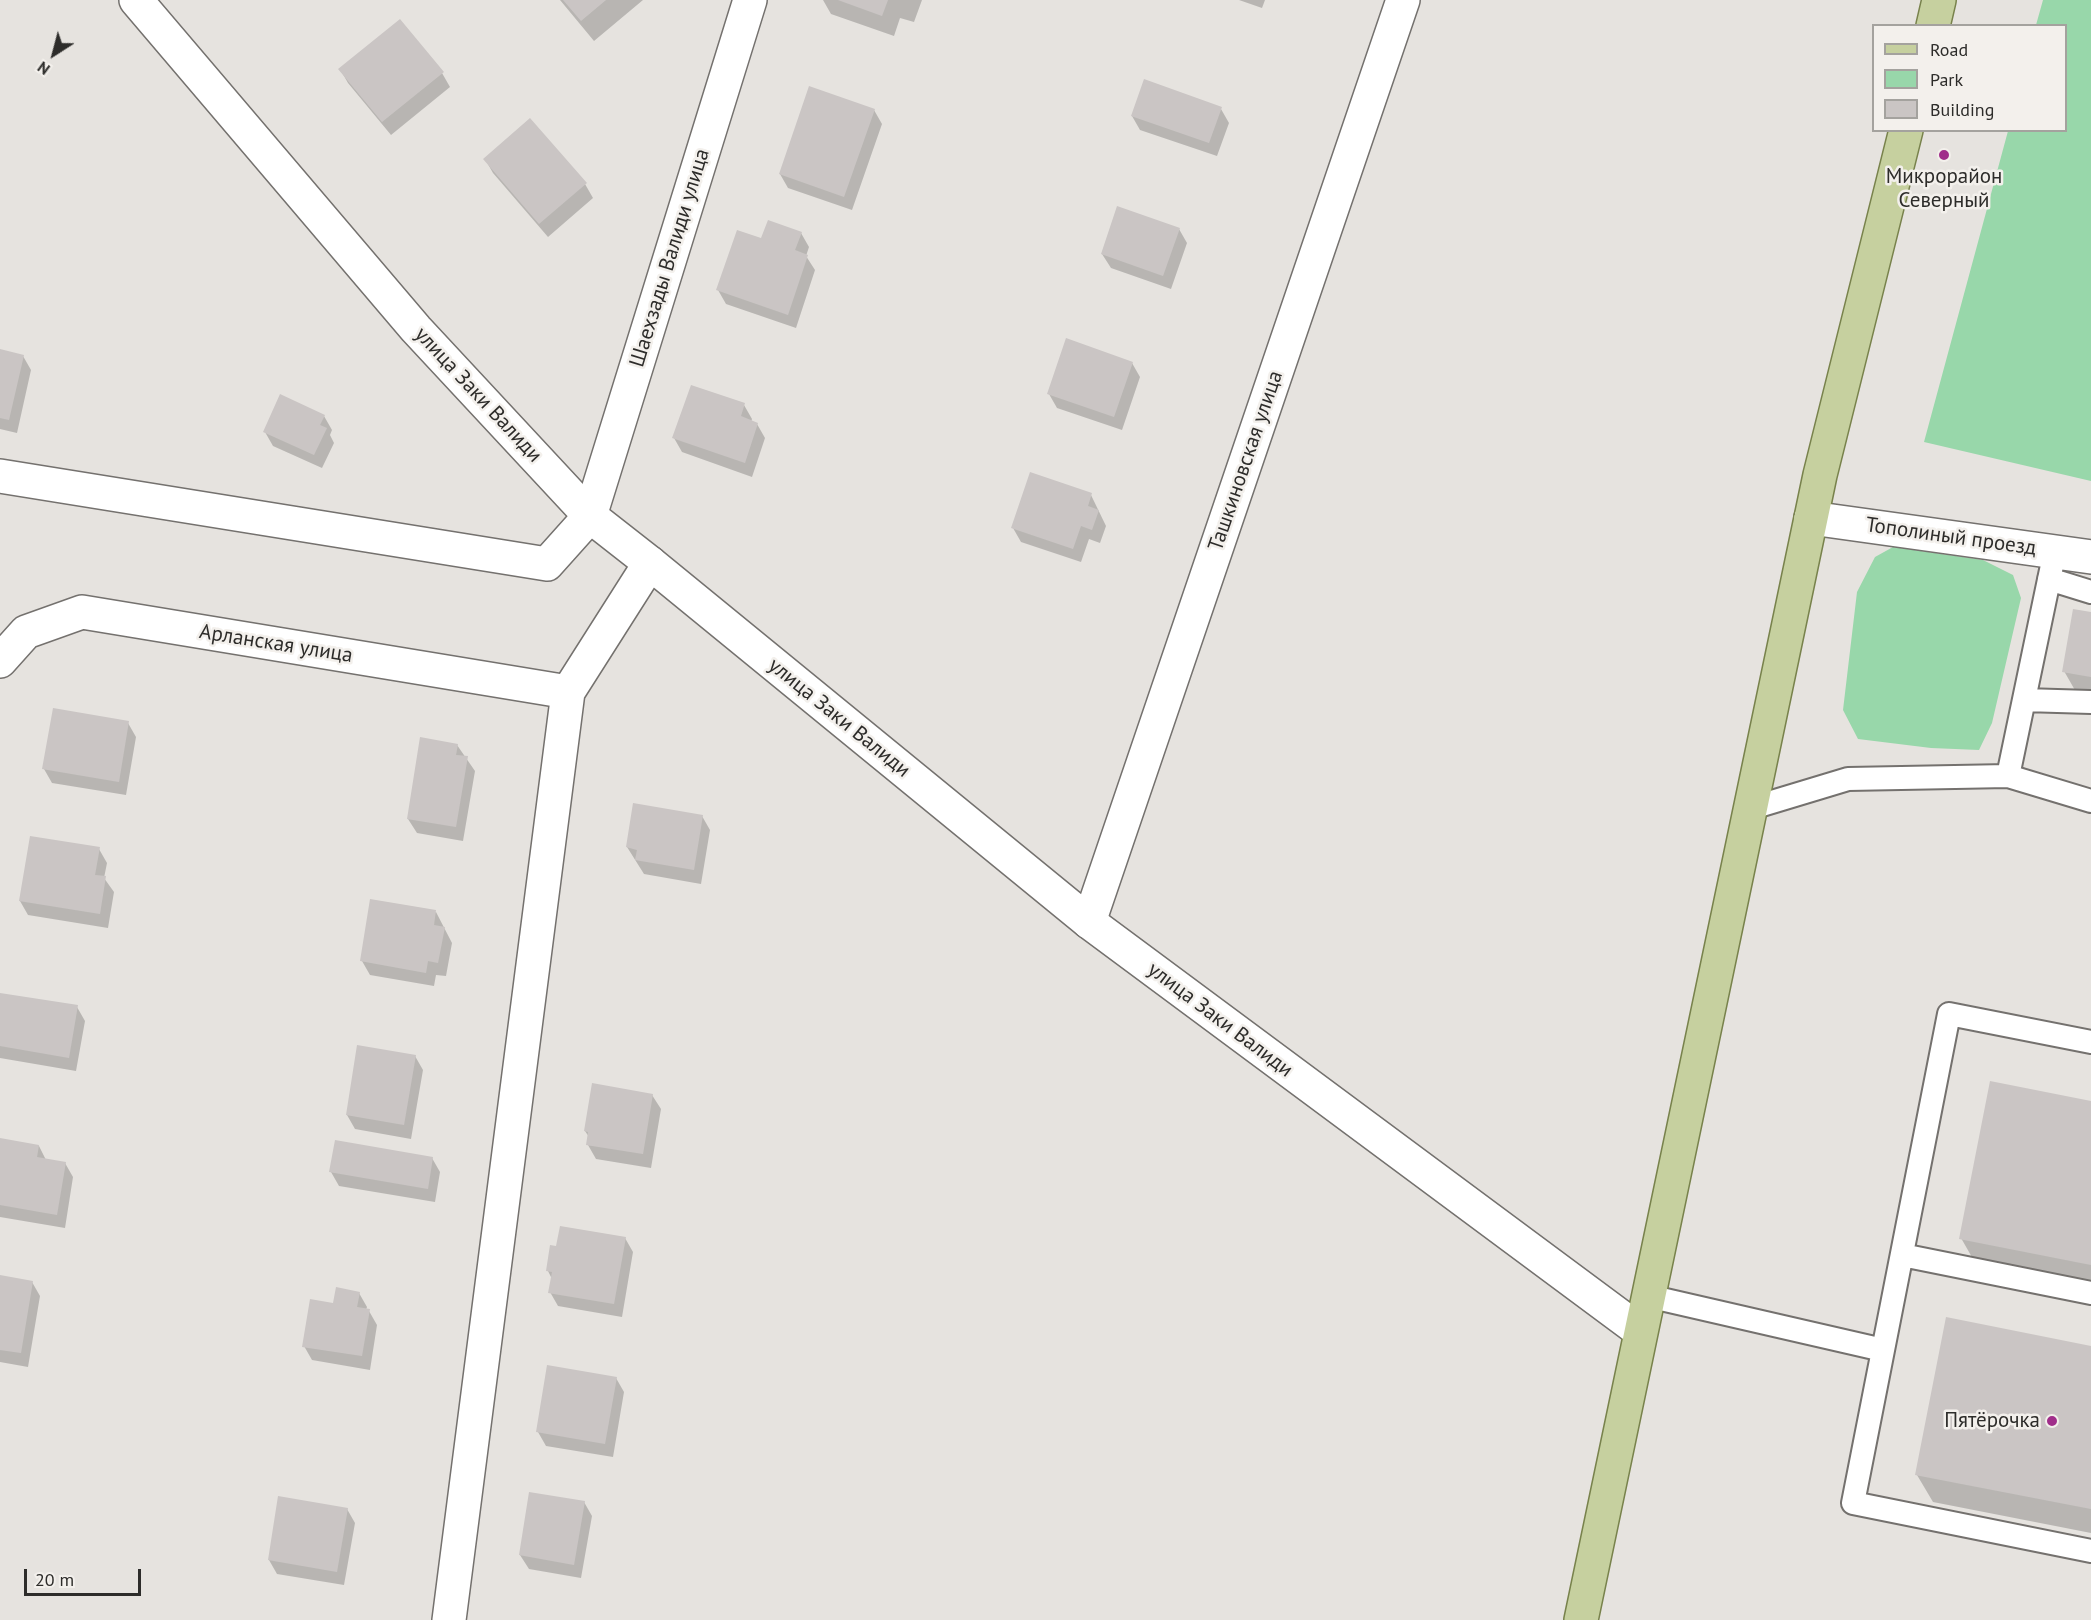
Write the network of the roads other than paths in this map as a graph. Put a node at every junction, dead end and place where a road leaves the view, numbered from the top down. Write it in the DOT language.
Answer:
graph roads {
  1 [pos="136,0"];
  2 [pos="750,0"];
  3 [pos="1403,0"];
  4 [pos="1939,0"];
  5 [pos="1933,24"];
  6 [pos="1906,132"];
  7 [pos="0,476"];
  8 [pos="590,516"];
  9 [pos="1811,518"];
  10 [pos="2091,557"];
  11 [pos="650,563"];
  12 [pos="2052,565"];
  13 [pos="2091,592"];
  14 [pos="0,660"];
  15 [pos="568,692"];
  16 [pos="2024,700"];
  17 [pos="2091,702"];
  18 [pos="2008,777"];
  19 [pos="2091,801"];
  20 [pos="1752,808"];
  21 [pos="1089,922"];
  22 [pos="2091,1042"];
  23 [pos="1902,1255"];
  24 [pos="2091,1293"];
  25 [pos="1648,1296"];
  26 [pos="1640,1331"];
  27 [pos="1883,1350"];
  28 [pos="2091,1551"];
  29 [pos="449,1620"];
  30 [pos="1581,1620"];
  1 -- 8 [label="street, улица Заки Валиди"];
  2 -- 8 [label="street, Шаехзады Валиди улица"];
  3 -- 21 [label="street, Ташкиновская улица"];
  4 -- 5 [label="main road"];
  6 -- 9 [label="main road"];
  7 -- 8 [label="street"];
  8 -- 11 [label="street, улица Заки Валиди"];
  9 -- 12 [label="street, Тополиный проезд"];
  9 -- 20 [label="main road"];
  10 -- 12 [label="street, Тополиный проезд"];
  11 -- 15 [label="street"];
  11 -- 21 [label="street, улица Заки Валиди"];
  12 -- 13 [label="lane"];
  12 -- 16 [label="lane"];
  14 -- 15 [label="street, Арланская улица"];
  15 -- 29 [label="street"];
  16 -- 17 [label="lane"];
  16 -- 18 [label="lane"];
  18 -- 19 [label="lane"];
  18 -- 20 [label="lane"];
  20 -- 25 [label="main road"];
  21 -- 26 [label="street, улица Заки Валиди"];
  22 -- 23 [label="lane"];
  23 -- 24 [label="lane"];
  23 -- 27 [label="lane"];
  25 -- 26 [label="main road"];
  25 -- 27 [label="lane"];
  26 -- 30 [label="main road"];
  27 -- 28 [label="lane"];
}
